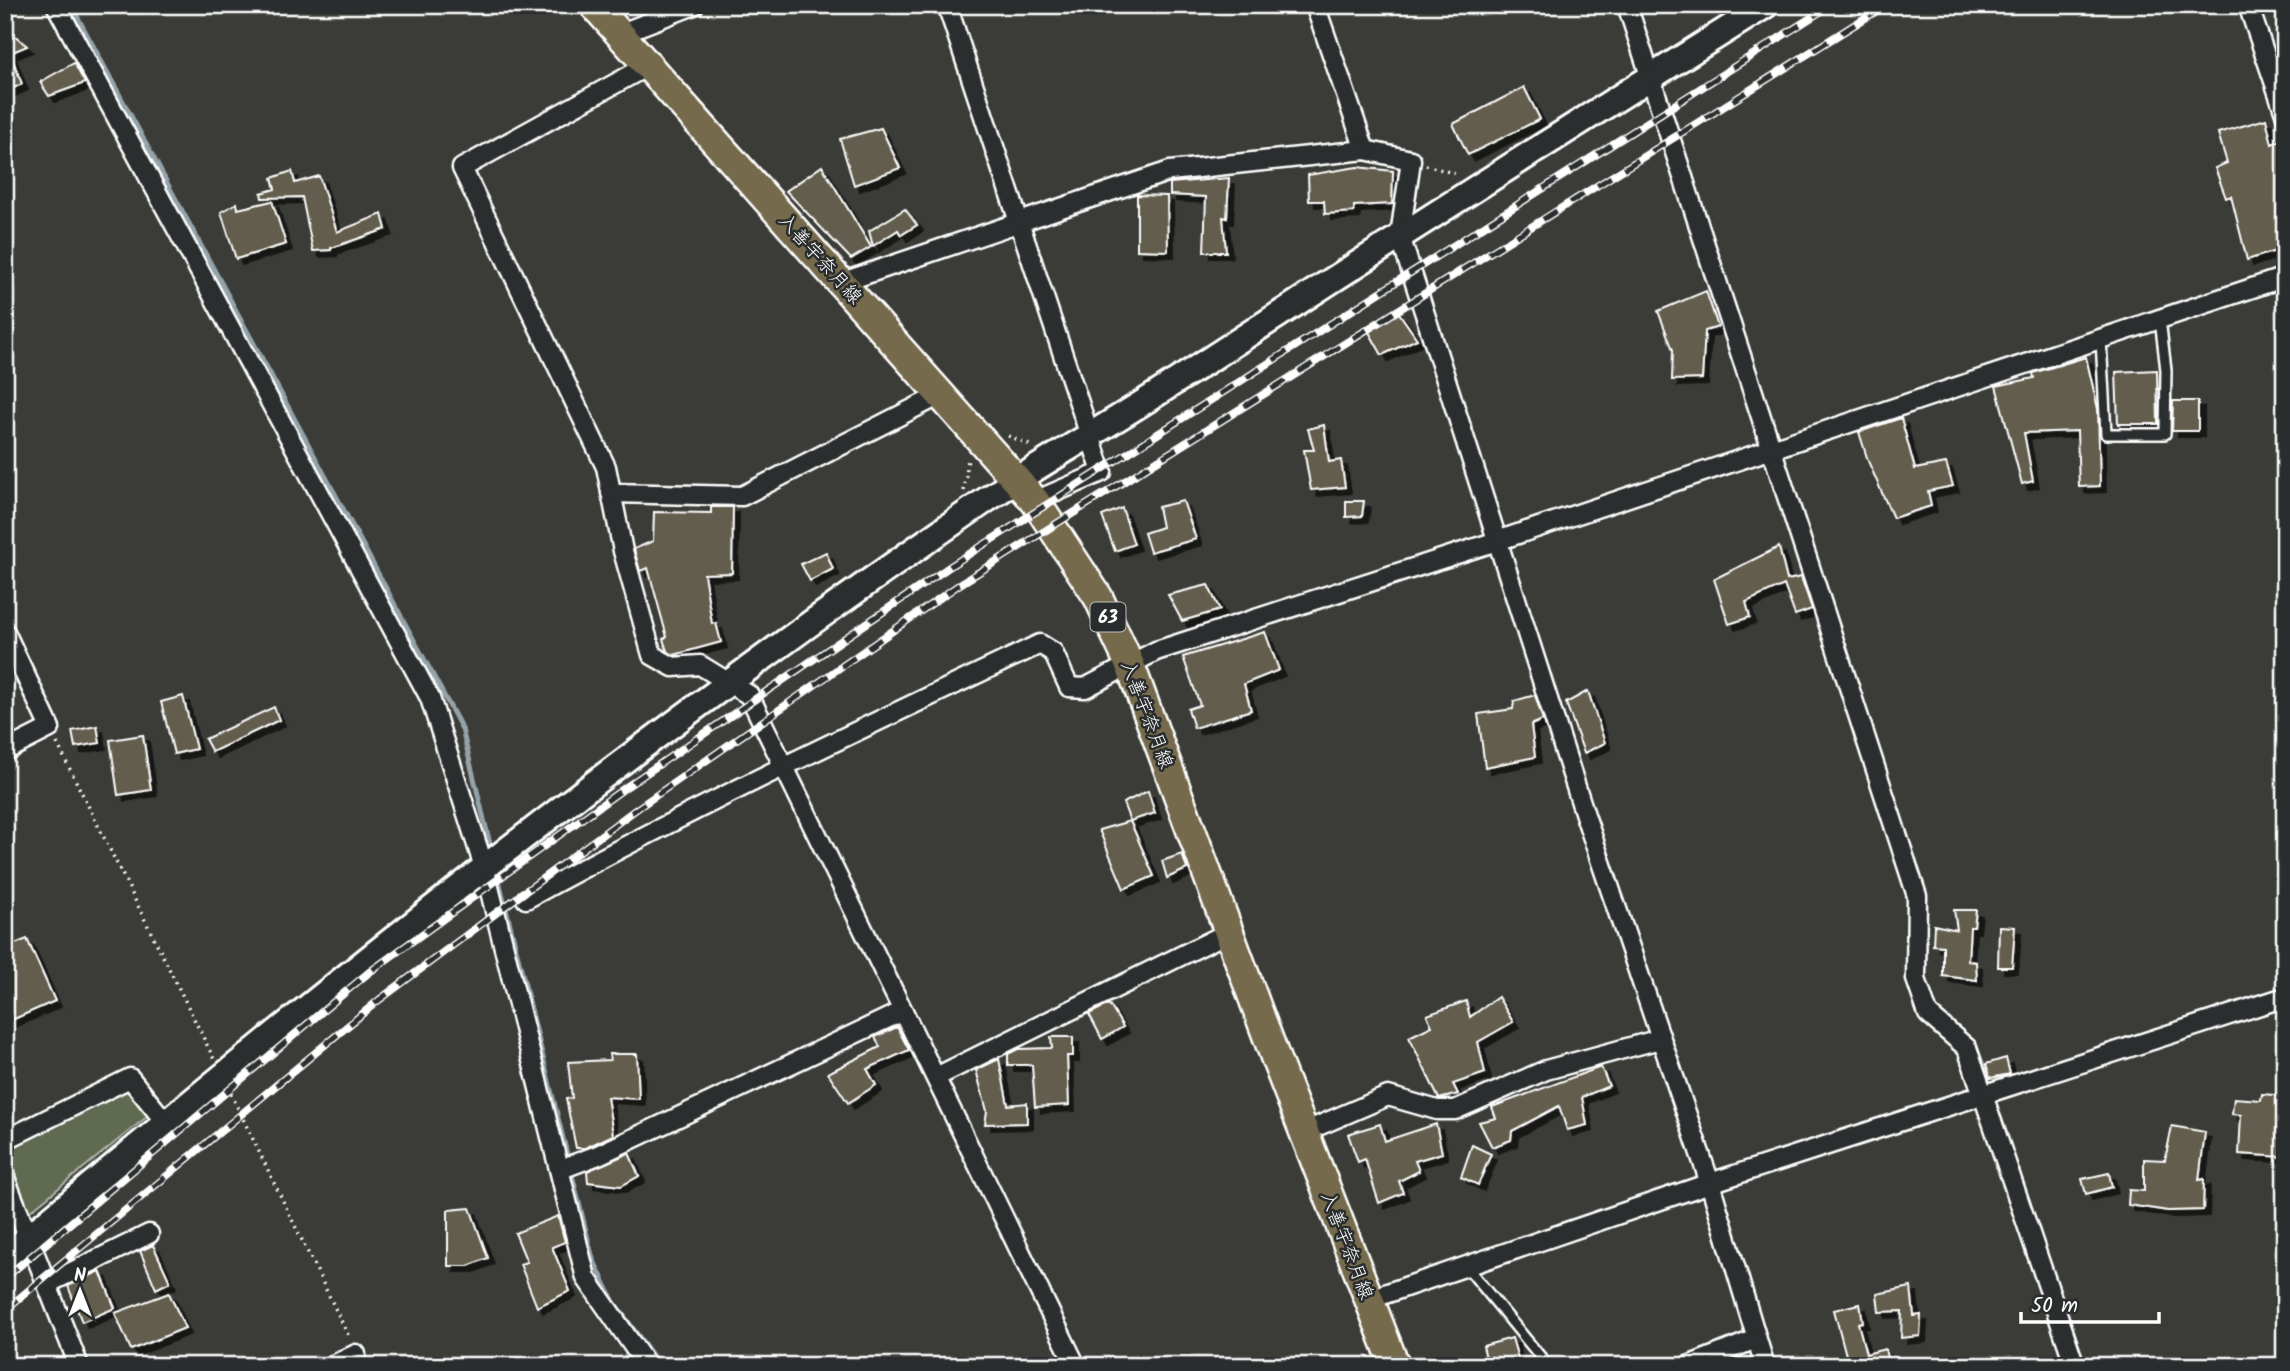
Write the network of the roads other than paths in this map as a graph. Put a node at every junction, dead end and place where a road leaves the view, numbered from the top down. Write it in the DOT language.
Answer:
graph roads {
  1 [pos="56,5"];
  2 [pos="594,5"];
  3 [pos="694,5"];
  4 [pos="947,5"];
  5 [pos="1315,5"];
  6 [pos="1627,5"];
  7 [pos="1766,5"];
  8 [pos="2248,5"];
  9 [pos="619,34"];
  10 [pos="649,65"];
  11 [pos="1650,78"];
  12 [pos="2285,113"];
  13 [pos="1365,150"];
  14 [pos="1020,224"];
  15 [pos="1400,236"];
  16 [pos="2285,277"];
  17 [pos="843,282"];
  18 [pos="2160,319"];
  19 [pos="2101,339"];
  20 [pos="940,395"];
  21 [pos="1090,437"];
  22 [pos="1773,448"];
  23 [pos="1016,481"];
  24 [pos="611,493"];
  25 [pos="1035,501"];
  26 [pos="1497,541"];
  27 [pos="5,632"];
  28 [pos="1130,665"];
  29 [pos="727,682"];
  30 [pos="5,751"];
  31 [pos="783,765"];
  32 [pos="484,867"];
  33 [pos="526,899"];
  34 [pos="1229,932"];
  35 [pos="2285,996"];
  36 [pos="903,1012"];
  37 [pos="1660,1039"];
  38 [pos="936,1077"];
  39 [pos="1985,1095"];
  40 [pos="166,1123"];
  41 [pos="1304,1132"];
  42 [pos="5,1140"];
  43 [pos="561,1169"];
  44 [pos="5,1178"];
  45 [pos="1710,1183"];
  46 [pos="149,1234"];
  47 [pos="28,1237"];
  48 [pos="5,1257"];
  49 [pos="1466,1266"];
  50 [pos="47,1284"];
  51 [pos="1370,1299"];
  52 [pos="1756,1339"];
  53 [pos="356,1354"];
  54 [pos="79,1366"];
  55 [pos="331,1366"];
  56 [pos="647,1366"];
  57 [pos="1076,1366"];
  58 [pos="1395,1366"];
  59 [pos="1548,1366"];
  60 [pos="1688,1366"];
  61 [pos="1765,1366"];
  62 [pos="2075,1366"];
  1 -- 32 [label="street"];
  2 -- 9 [label="main road, 入善宇奈月線 / 63"];
  3 -- 9 [label="street"];
  4 -- 14 [label="street"];
  5 -- 13 [label="street"];
  6 -- 11 [label="street"];
  7 -- 11 [label="street"];
  8 -- 12 [label="street"];
  9 -- 10 [label="main road, 入善宇奈月線 / 63"];
  10 -- 17 [label="main road, 入善宇奈月線 / 63"];
  10 -- 24 [label="street"];
  11 -- 15 [label="street"];
  11 -- 22 [label="street"];
  13 -- 14 [label="street"];
  13 -- 15 [label="street"];
  14 -- 17 [label="street"];
  14 -- 21 [label="street"];
  15 -- 21 [label="street"];
  15 -- 26 [label="street"];
  16 -- 18 [label="street"];
  17 -- 20 [label="main road, 入善宇奈月線 / 63"];
  18 -- 19 [label="street"];
  18 -- 19 [label="lane"];
  19 -- 22 [label="street"];
  20 -- 23 [label="main road, 入善宇奈月線 / 63"];
  20 -- 24 [label="street"];
  21 -- 23 [label="street"];
  21 -- 25 [label="street"];
  22 -- 26 [label="street"];
  22 -- 39 [label="street"];
  23 -- 25 [label="main road, 入善宇奈月線 / 63"];
  23 -- 29 [label="street"];
  24 -- 29 [label="street"];
  25 -- 28 [label="main road, 入善宇奈月線 / 63"];
  26 -- 28 [label="street"];
  26 -- 37 [label="street"];
  27 -- 30 [label="street"];
  28 -- 31 [label="street"];
  28 -- 34 [label="main road, 入善宇奈月線 / 63"];
  29 -- 31 [label="street"];
  29 -- 32 [label="street"];
  31 -- 33 [label="street"];
  31 -- 36 [label="street"];
  32 -- 40 [label="street"];
  32 -- 43 [label="street"];
  34 -- 38 [label="street"];
  34 -- 41 [label="main road, 入善宇奈月線 / 63"];
  35 -- 39 [label="street"];
  36 -- 38 [label="street"];
  36 -- 43 [label="street"];
  37 -- 41 [label="street"];
  37 -- 45 [label="street"];
  38 -- 57 [label="street"];
  39 -- 45 [label="street"];
  39 -- 62 [label="street"];
  40 -- 42 [label="street"];
  40 -- 47 [label="street"];
  41 -- 51 [label="main road, 入善宇奈月線 / 63"];
  43 -- 56 [label="street"];
  44 -- 47 [label="street"];
  45 -- 49 [label="street"];
  45 -- 52 [label="street"];
  46 -- 50 [label="street"];
  47 -- 48 [label="street"];
  47 -- 50 [label="street"];
  49 -- 51 [label="street"];
  49 -- 59 [label="lane"];
  50 -- 54 [label="street"];
  51 -- 58 [label="main road, 入善宇奈月線 / 63"];
  52 -- 60 [label="street"];
  52 -- 61 [label="street"];
  53 -- 55 [label="street"];
}
